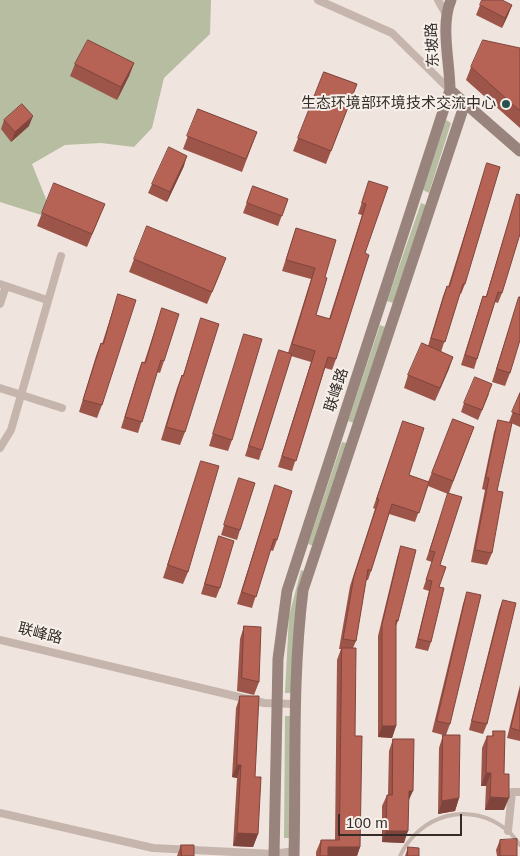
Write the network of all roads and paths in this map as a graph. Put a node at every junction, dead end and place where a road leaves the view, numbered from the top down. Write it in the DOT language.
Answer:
graph roads {
  1 [pos="318,0"];
  2 [pos="438,0"];
  3 [pos="450,0"];
  4 [pos="447,16"];
  5 [pos="450,90"];
  6 [pos="465,103"];
  7 [pos="520,151"];
  8 [pos="60,256"];
  9 [pos="3,285"];
  10 [pos="48,300"];
  11 [pos="0,304"];
  12 [pos="0,388"];
  13 [pos="21,394"];
  14 [pos="62,408"];
  15 [pos="0,448"];
  16 [pos="0,640"];
  17 [pos="278,704"];
  18 [pos="294,704"];
  19 [pos="520,792"];
  20 [pos="0,813"];
  21 [pos="508,831"];
  22 [pos="520,845"];
  23 [pos="294,854"];
  24 [pos="274,855"];
  25 [pos="400,856"];
  1 -- 5 [label="street"];
  2 -- 4 [label="street"];
  3 -- 4 [label="main road, 东坡路"];
  4 -- 5 [label="main road, 东坡路"];
  5 -- 6 [label="main road"];
  5 -- 17 [label="main road, 联峰路"];
  6 -- 7 [label="main road"];
  6 -- 18 [label="main road, 联峰路"];
  8 -- 10 [label="street"];
  9 -- 10 [label="street"];
  9 -- 11 [label="street"];
  10 -- 13 [label="street"];
  12 -- 13 [label="street"];
  13 -- 14 [label="street"];
  13 -- 15 [label="street"];
  16 -- 17 [label="street, 联峰路"];
  17 -- 18 [label="street, 联峰路"];
  17 -- 24 [label="main road, 联峰路"];
  18 -- 23 [label="main road, 联峰路"];
  19 -- 21 [label="street"];
  20 -- 24 [label="street, 联峰路"];
  21 -- 22 [label="lane"];
  21 -- 25 [label="lane"];
  23 -- 24 [label="street, 联峰路"];
}
